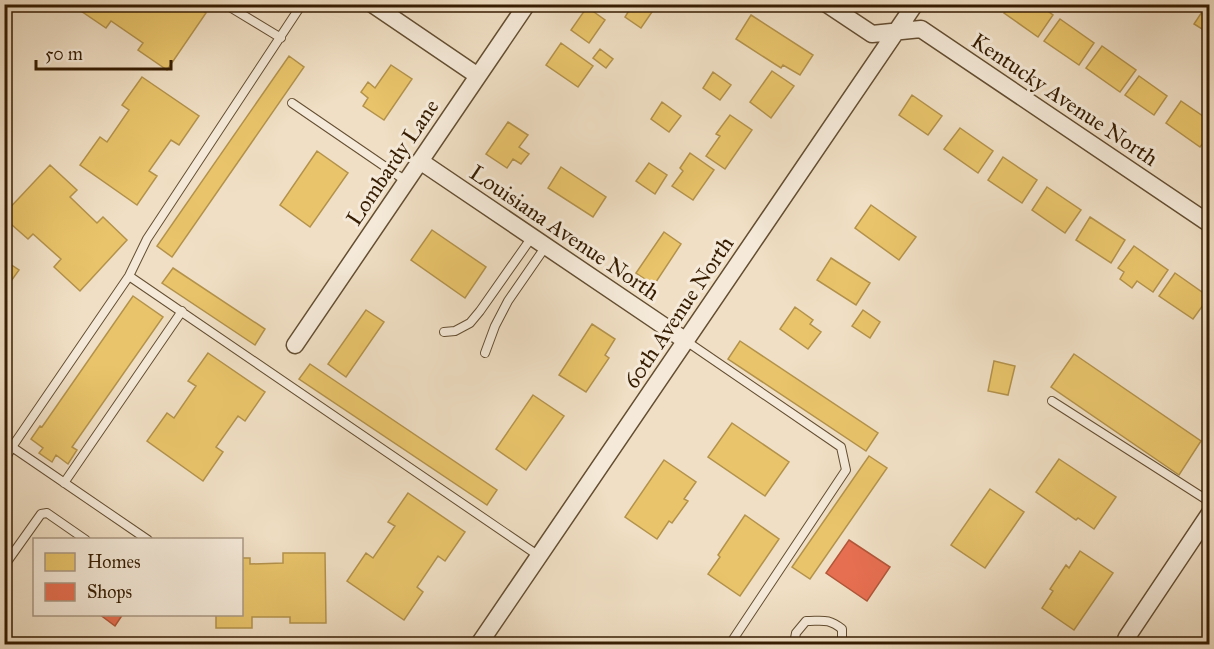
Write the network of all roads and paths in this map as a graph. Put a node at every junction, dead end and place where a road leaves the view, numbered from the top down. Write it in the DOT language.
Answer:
graph roads {
  1 [pos="225,4"];
  2 [pos="302,4"];
  3 [pos="372,4"];
  4 [pos="526,4"];
  5 [pos="827,4"];
  6 [pos="915,4"];
  7 [pos="896,32"];
  8 [pos="281,39"];
  9 [pos="478,76"];
  10 [pos="292,103"];
  11 [pos="420,161"];
  12 [pos="406,181"];
  13 [pos="1209,224"];
  14 [pos="539,241"];
  15 [pos="129,276"];
  16 [pos="182,311"];
  17 [pos="444,332"];
  18 [pos="686,341"];
  19 [pos="295,345"];
  20 [pos="486,353"];
  21 [pos="1052,401"];
  22 [pos="12,447"];
  23 [pos="4,461"];
  24 [pos="64,483"];
  25 [pos="1209,502"];
  26 [pos="1209,513"];
  27 [pos="83,538"];
  28 [pos="145,538"];
  29 [pos="539,556"];
  30 [pos="4,566"];
  31 [pos="479,645"];
  32 [pos="730,645"];
  33 [pos="794,645"];
  34 [pos="842,645"];
  35 [pos="1124,645"];
  1 -- 8 [label="lane"];
  2 -- 8 [label="lane"];
  3 -- 9 [label="street"];
  4 -- 9 [label="street, Lombardy Lane"];
  5 -- 7 [label="street, Kentucky Avenue North"];
  6 -- 7 [label="street, 60th Avenue North"];
  7 -- 13 [label="street, Kentucky Avenue North"];
  7 -- 18 [label="street, 60th Avenue North"];
  8 -- 15 [label="lane"];
  9 -- 11 [label="street, Lombardy Lane"];
  10 -- 12 [label="lane"];
  11 -- 12 [label="street, Lombardy Lane"];
  11 -- 14 [label="street, Louisiana Avenue North"];
  12 -- 19 [label="street, Lombardy Lane"];
  14 -- 17 [label="lane"];
  14 -- 18 [label="street, Louisiana Avenue North"];
  14 -- 20 [label="lane"];
  15 -- 16 [label="lane"];
  15 -- 22 [label="lane"];
  16 -- 24 [label="lane"];
  16 -- 29 [label="lane"];
  18 -- 29 [label="street, 60th Avenue North"];
  18 -- 32 [label="lane"];
  21 -- 25 [label="lane"];
  22 -- 23 [label="lane"];
  22 -- 24 [label="lane"];
  24 -- 28 [label="lane"];
  26 -- 35 [label="street"];
  27 -- 30 [label="lane"];
  29 -- 31 [label="street, 60th Avenue North"];
  33 -- 34 [label="lane"];
}
